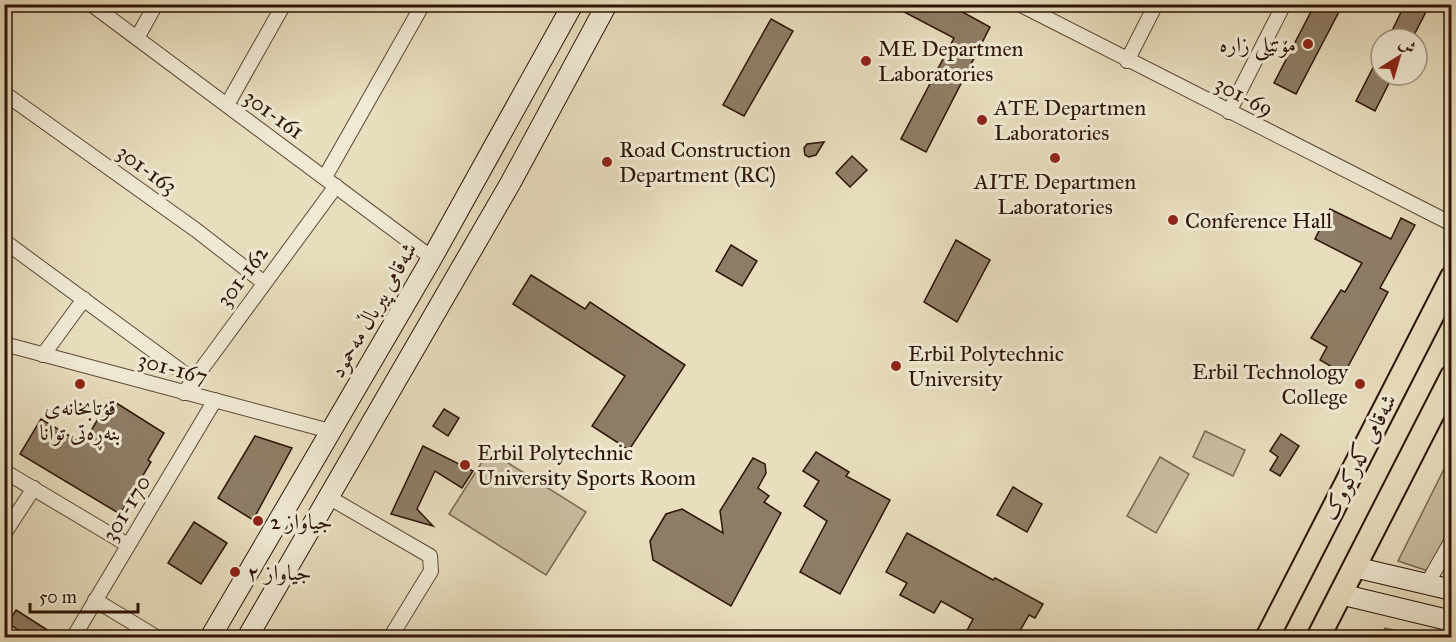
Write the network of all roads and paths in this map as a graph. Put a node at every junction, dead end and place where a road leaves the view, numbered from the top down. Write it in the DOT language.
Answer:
graph roads {
  1 [pos="91,4"];
  2 [pos="156,4"];
  3 [pos="284,4"];
  4 [pos="423,4"];
  5 [pos="573,4"];
  6 [pos="607,4"];
  7 [pos="1156,4"];
  8 [pos="1284,4"];
  9 [pos="1027,6"];
  10 [pos="137,38"];
  11 [pos="1127,61"];
  12 [pos="4,93"];
  13 [pos="227,105"];
  14 [pos="1229,112"];
  15 [pos="330,181"];
  16 [pos="1452,224"];
  17 [pos="4,241"];
  18 [pos="432,258"];
  19 [pos="1452,277"];
  20 [pos="263,282"];
  21 [pos="84,299"];
  22 [pos="4,344"];
  23 [pos="43,355"];
  24 [pos="1452,376"];
  25 [pos="192,379"];
  26 [pos="184,393"];
  27 [pos="215,400"];
  28 [pos="330,431"];
  29 [pos="4,471"];
  30 [pos="34,488"];
  31 [pos="330,498"];
  32 [pos="4,534"];
  33 [pos="1452,540"];
  34 [pos="128,545"];
  35 [pos="1353,567"];
  36 [pos="1427,584"];
  37 [pos="1452,590"];
  38 [pos="1340,594"];
  39 [pos="95,600"];
  40 [pos="1452,621"];
  41 [pos="73,638"];
  42 [pos="158,638"];
  43 [pos="210,638"];
  44 [pos="247,638"];
  45 [pos="390,638"];
  46 [pos="1267,638"];
  47 [pos="1318,638"];
  1 -- 10 [label="street, 301-161"];
  2 -- 10 [label="street"];
  3 -- 13 [label="street"];
  4 -- 15 [label="street, 301-162"];
  5 -- 18 [label="main road, شەقامی پیرباڵ مەحمود"];
  6 -- 31 [label="main road"];
  7 -- 11 [label="street"];
  8 -- 14 [label="street"];
  9 -- 11 [label="street, 301-69"];
  10 -- 13 [label="street, 301-161"];
  11 -- 14 [label="street, 301-69"];
  12 -- 20 [label="street, 301-163"];
  13 -- 15 [label="street, 301-161"];
  14 -- 16 [label="street, 301-69"];
  15 -- 18 [label="street, 301-161"];
  15 -- 20 [label="street, 301-162"];
  17 -- 21 [label="street"];
  18 -- 28 [label="main road, شەقامی پیرباڵ مەحمود"];
  19 -- 46 [label="highway, شەقامی کەرکووک"];
  20 -- 25 [label="street, 301-162"];
  21 -- 23 [label="street"];
  21 -- 25 [label="street"];
  22 -- 23 [label="street, 301-167"];
  23 -- 26 [label="street, 301-167"];
  24 -- 35 [label="highway, شەقامی کەرکووک"];
  25 -- 26 [label="street, 301-162"];
  26 -- 27 [label="street, 301-167"];
  27 -- 28 [label="street, 301-167"];
  27 -- 34 [label="street, 301-170"];
  28 -- 43 [label="main road, شەقامی پیرباڵ مەحمود"];
  29 -- 30 [label="street"];
  30 -- 32 [label="street"];
  30 -- 34 [label="street"];
  31 -- 44 [label="main road"];
  31 -- 45 [label="street"];
  33 -- 36 [label="street"];
  34 -- 39 [label="street, 301-170"];
  35 -- 36 [label="main road"];
  35 -- 38 [label="highway, شەقامی کەرکووک"];
  36 -- 37 [label="main road"];
  38 -- 40 [label="main road"];
  38 -- 47 [label="highway, شەقامی کەرکووک"];
  39 -- 41 [label="street, 301-170"];
  39 -- 42 [label="street"];
}
